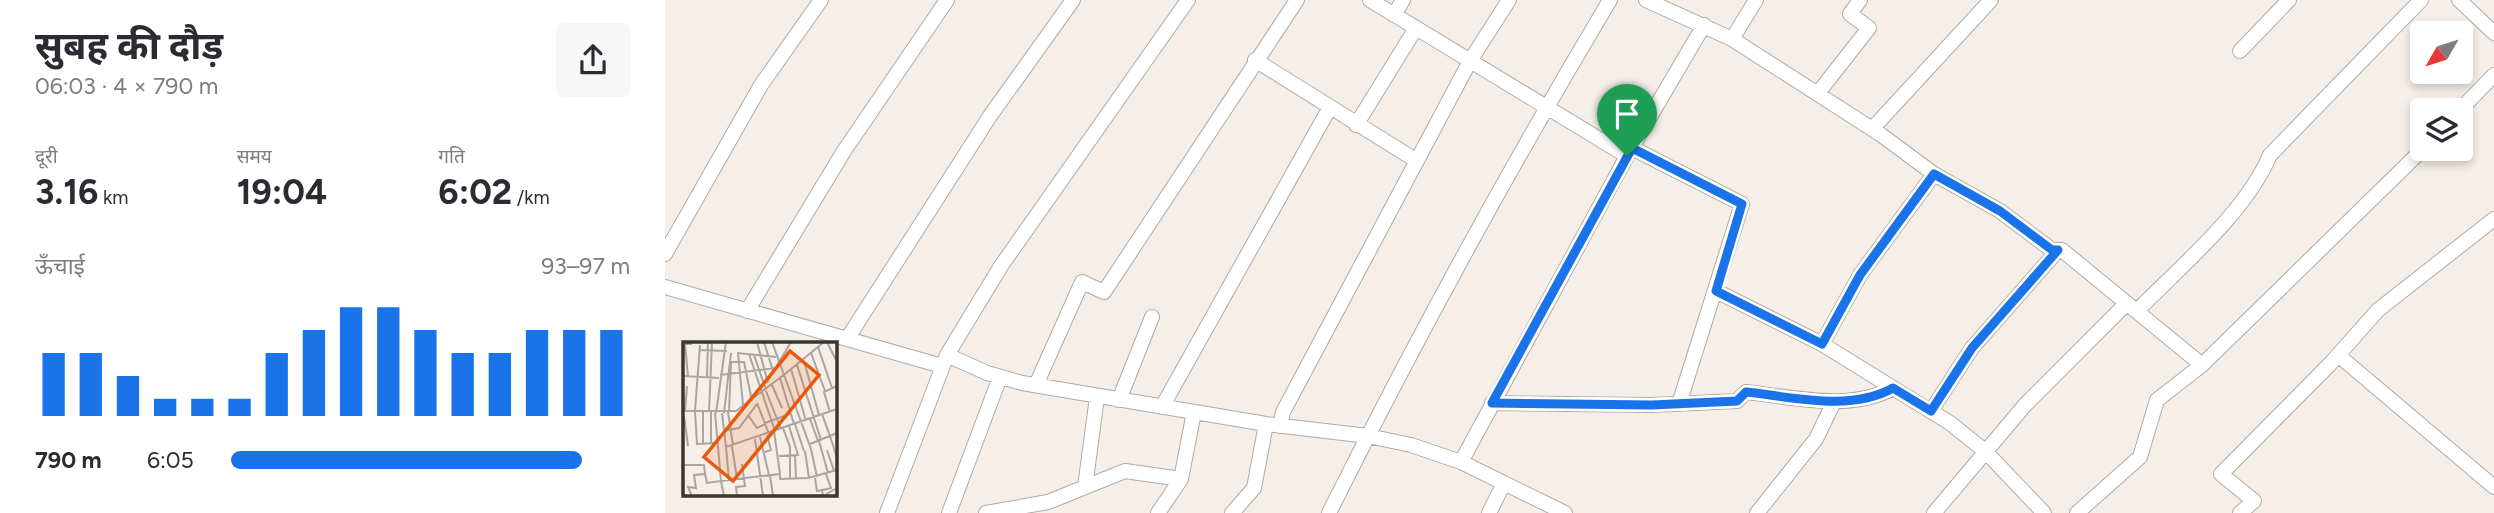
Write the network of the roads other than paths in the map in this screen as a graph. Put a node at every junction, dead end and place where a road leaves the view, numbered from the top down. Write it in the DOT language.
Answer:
graph roads {
  1 [pos="821,0"];
  2 [pos="947,0"];
  3 [pos="1073,0"];
  4 [pos="1188,0"];
  5 [pos="1297,0"];
  6 [pos="1370,0"];
  7 [pos="1403,0"];
  8 [pos="1509,0"];
  9 [pos="1610,0"];
  10 [pos="1646,0"];
  11 [pos="1756,0"];
  12 [pos="1860,0"];
  13 [pos="1991,0"];
  14 [pos="2289,0"];
  15 [pos="2421,0"];
  16 [pos="2459,0"];
  17 [pos="1394,15"];
  18 [pos="1704,25"];
  19 [pos="1416,28"];
  20 [pos="2494,33"];
  21 [pos="1732,39"];
  22 [pos="2240,51"];
  23 [pos="1255,60"];
  24 [pos="1469,61"];
  25 [pos="2494,75"];
  26 [pos="1818,93"];
  27 [pos="2472,98"];
  28 [pos="1546,107"];
  29 [pos="1329,108"];
  30 [pos="1356,125"];
  31 [pos="1872,129"];
  32 [pos="1629,152"];
  33 [pos="1417,161"];
  34 [pos="2411,161"];
  35 [pos="1934,174"];
  36 [pos="2494,219"];
  37 [pos="2058,250"];
  38 [pos="665,254"];
  39 [pos="665,287"];
  40 [pos="1716,291"];
  41 [pos="2133,306"];
  42 [pos="747,311"];
  43 [pos="1152,317"];
  44 [pos="847,339"];
  45 [pos="1822,344"];
  46 [pos="2339,355"];
  47 [pos="944,360"];
  48 [pos="2202,365"];
  49 [pos="1000,377"];
  50 [pos="1036,385"];
  51 [pos="1893,388"];
  52 [pos="1097,397"];
  53 [pos="1119,400"];
  54 [pos="1835,402"];
  55 [pos="1492,403"];
  56 [pos="1679,404"];
  57 [pos="1162,407"];
  58 [pos="1931,411"];
  59 [pos="1194,412"];
  60 [pos="1273,425"];
  61 [pos="1368,436"];
  62 [pos="1985,451"];
  63 [pos="1461,461"];
  64 [pos="1181,479"];
  65 [pos="1504,483"];
  66 [pos="1085,487"];
  67 [pos="2494,487"];
  68 [pos="2258,507"];
  69 [pos="1026,509"];
  70 [pos="887,513"];
  71 [pos="949,513"];
  72 [pos="986,513"];
  73 [pos="1158,513"];
  74 [pos="1232,513"];
  75 [pos="1329,513"];
  76 [pos="1489,513"];
  77 [pos="1565,513"];
  78 [pos="1757,513"];
  79 [pos="1934,513"];
  80 [pos="2043,513"];
  81 [pos="2077,513"];
  82 [pos="2240,513"];
  1 -- 38 [label="street"];
  2 -- 42 [label="street"];
  3 -- 44 [label="street"];
  4 -- 47 [label="street"];
  5 -- 23 [label="street"];
  6 -- 17 [label="street"];
  7 -- 17 [label="street"];
  8 -- 24 [label="street"];
  9 -- 28 [label="street"];
  10 -- 18 [label="street"];
  11 -- 21 [label="street"];
  12 -- 26 [label="street"];
  13 -- 31 [label="street"];
  14 -- 22 [label="street"];
  15 -- 41 [label="street"];
  16 -- 20 [label="street"];
  17 -- 19 [label="street"];
  18 -- 21 [label="street"];
  18 -- 32 [label="street"];
  19 -- 24 [label="street"];
  19 -- 30 [label="street"];
  21 -- 26 [label="street"];
  23 -- 29 [label="street"];
  23 -- 50 [label="street"];
  24 -- 28 [label="street"];
  24 -- 33 [label="street"];
  25 -- 27 [label="street"];
  26 -- 31 [label="street"];
  28 -- 32 [label="street"];
  28 -- 61 [label="street"];
  29 -- 30 [label="street"];
  29 -- 57 [label="street"];
  30 -- 33 [label="street"];
  31 -- 35 [label="street"];
  32 -- 40 [label="street"];
  32 -- 55 [label="street"];
  33 -- 60 [label="street"];
  34 -- 48 [label="street"];
  35 -- 37 [label="street"];
  35 -- 45 [label="street"];
  36 -- 46 [label="street"];
  37 -- 41 [label="street"];
  37 -- 58 [label="street"];
  39 -- 42 [label="street"];
  40 -- 45 [label="street"];
  40 -- 56 [label="street"];
  41 -- 48 [label="street"];
  41 -- 62 [label="street"];
  42 -- 44 [label="street"];
  43 -- 53 [label="street"];
  44 -- 47 [label="street"];
  45 -- 51 [label="street"];
  46 -- 67 [label="street"];
  46 -- 68 [label="street"];
  47 -- 49 [label="street"];
  47 -- 70 [label="street"];
  48 -- 81 [label="street"];
  49 -- 50 [label="street"];
  49 -- 71 [label="street"];
  50 -- 52 [label="street"];
  51 -- 54 [label="street"];
  51 -- 58 [label="street"];
  52 -- 53 [label="street"];
  52 -- 66 [label="street"];
  53 -- 57 [label="street"];
  54 -- 56 [label="street"];
  54 -- 78 [label="street"];
  55 -- 56 [label="street"];
  55 -- 63 [label="street"];
  57 -- 59 [label="street"];
  58 -- 62 [label="street"];
  59 -- 60 [label="street"];
  59 -- 64 [label="street"];
  60 -- 61 [label="street"];
  60 -- 74 [label="street"];
  61 -- 63 [label="street"];
  61 -- 75 [label="street"];
  62 -- 79 [label="street"];
  62 -- 80 [label="street"];
  63 -- 65 [label="street"];
  64 -- 66 [label="street"];
  64 -- 73 [label="street"];
  65 -- 76 [label="street"];
  65 -- 77 [label="street"];
  66 -- 69 [label="street"];
  68 -- 82 [label="street"];
  69 -- 72 [label="street"];
}
